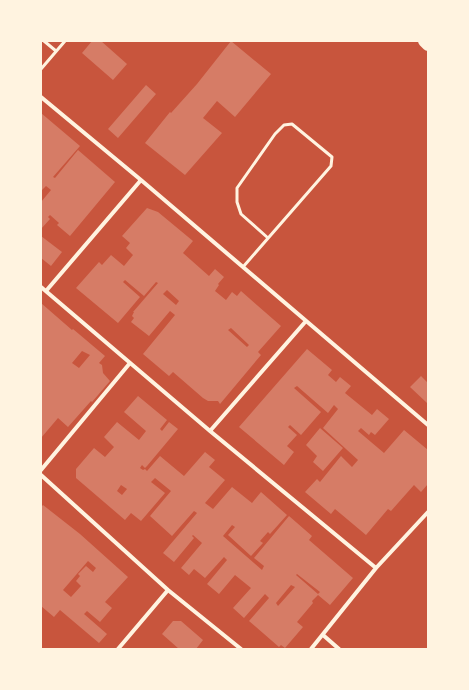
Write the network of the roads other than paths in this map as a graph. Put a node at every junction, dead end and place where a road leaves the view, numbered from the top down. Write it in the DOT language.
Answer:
graph roads {
  1 [pos="44,41"];
  2 [pos="65,41"];
  3 [pos="424,41"];
  4 [pos="428,45"];
  5 [pos="56,51"];
  6 [pos="41,68"];
  7 [pos="41,97"];
  8 [pos="141,180"];
  9 [pos="268,238"];
  10 [pos="243,267"];
  11 [pos="41,287"];
  12 [pos="46,291"];
  13 [pos="306,321"];
  14 [pos="130,363"];
  15 [pos="428,425"];
  16 [pos="210,431"];
  17 [pos="41,470"];
  18 [pos="41,475"];
  19 [pos="428,512"];
  20 [pos="376,568"];
  21 [pos="168,590"];
  22 [pos="323,635"];
  23 [pos="118,649"];
  24 [pos="242,649"];
  25 [pos="310,649"];
  26 [pos="339,649"];
  1 -- 5 [label="lane"];
  2 -- 5 [label="lane"];
  3 -- 4 [label="highway"];
  5 -- 6 [label="lane"];
  7 -- 8 [label="street"];
  8 -- 10 [label="street"];
  8 -- 12 [label="street"];
  9 -- 9 [label="lane"];
  9 -- 10 [label="lane"];
  10 -- 13 [label="street"];
  11 -- 12 [label="street"];
  12 -- 14 [label="street"];
  13 -- 15 [label="street"];
  13 -- 16 [label="street"];
  14 -- 16 [label="street"];
  14 -- 17 [label="street"];
  16 -- 20 [label="street"];
  18 -- 21 [label="street"];
  19 -- 20 [label="street"];
  20 -- 22 [label="street"];
  21 -- 23 [label="street"];
  21 -- 24 [label="street"];
  22 -- 25 [label="street"];
  22 -- 26 [label="street"];
}
